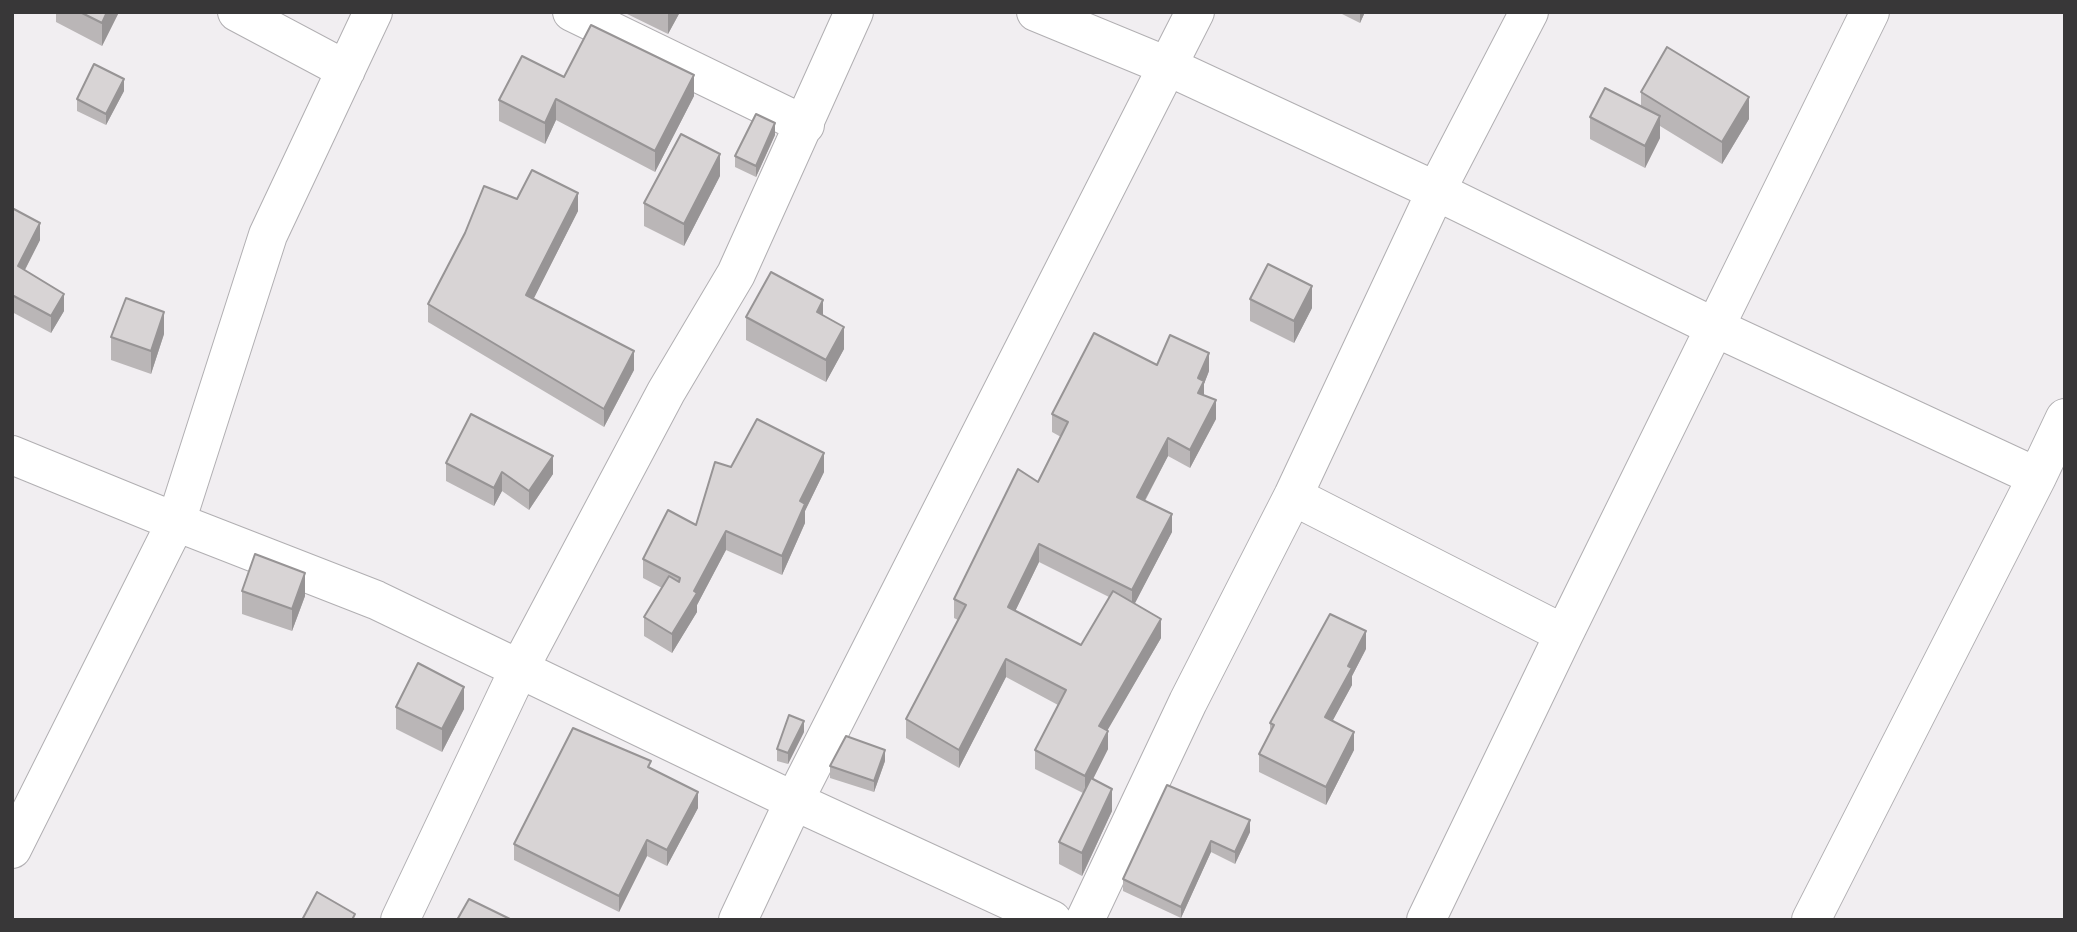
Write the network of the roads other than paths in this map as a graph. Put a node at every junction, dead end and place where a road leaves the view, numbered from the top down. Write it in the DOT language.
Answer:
graph roads {
  1 [pos="237,12"];
  2 [pos="373,12"];
  3 [pos="572,12"];
  4 [pos="855,12"];
  5 [pos="1036,12"];
  6 [pos="1195,12"];
  7 [pos="1529,12"];
  8 [pos="1870,12"];
  9 [pos="1167,66"];
  10 [pos="346,70"];
  11 [pos="805,125"];
  12 [pos="1436,191"];
  13 [pos="1714,327"];
  14 [pos="2065,418"];
  15 [pos="12,455"];
  16 [pos="2037,477"];
  17 [pos="1293,496"];
  18 [pos="176,523"];
  19 [pos="1564,634"];
  20 [pos="519,669"];
  21 [pos="794,801"];
  22 [pos="12,849"];
  23 [pos="400,920"];
  24 [pos="738,920"];
  25 [pos="1052,920"];
  26 [pos="1085,920"];
  27 [pos="1426,920"];
  28 [pos="1811,920"];
  1 -- 10 [label="street"];
  2 -- 10 [label="street"];
  3 -- 11 [label="street"];
  4 -- 11 [label="street"];
  5 -- 9 [label="street"];
  6 -- 9 [label="street"];
  7 -- 12 [label="street"];
  8 -- 13 [label="street"];
  9 -- 12 [label="street"];
  9 -- 21 [label="street"];
  10 -- 18 [label="street"];
  11 -- 20 [label="street"];
  12 -- 13 [label="street"];
  12 -- 17 [label="street"];
  13 -- 16 [label="street"];
  13 -- 19 [label="street"];
  14 -- 16 [label="street"];
  15 -- 18 [label="street"];
  16 -- 28 [label="street"];
  17 -- 19 [label="street"];
  17 -- 26 [label="street"];
  18 -- 20 [label="street"];
  18 -- 22 [label="street"];
  19 -- 27 [label="street"];
  20 -- 21 [label="street"];
  20 -- 23 [label="street"];
  21 -- 24 [label="street"];
  21 -- 25 [label="street"];
}
